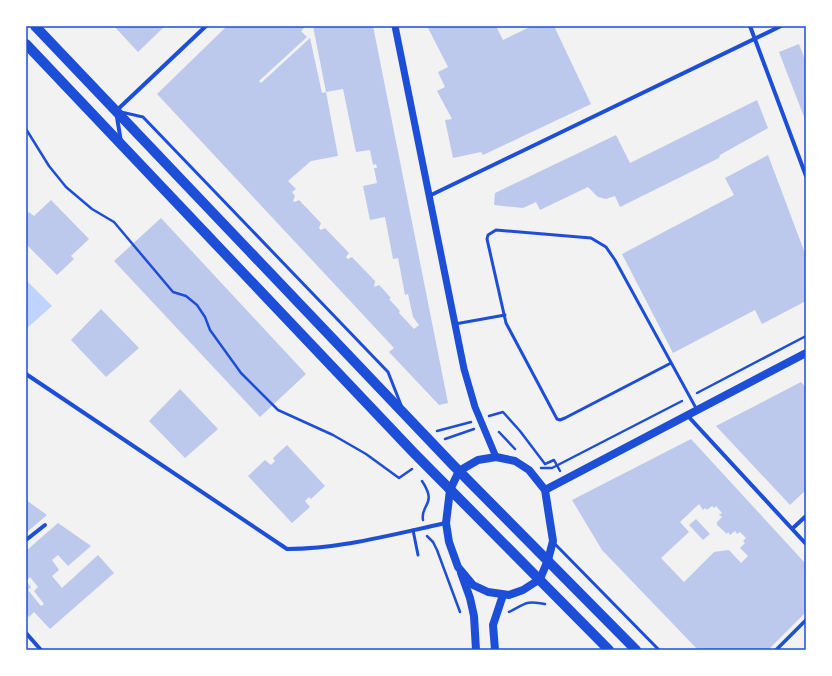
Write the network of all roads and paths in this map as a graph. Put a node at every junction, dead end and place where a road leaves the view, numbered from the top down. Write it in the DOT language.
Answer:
graph roads {
  1 [pos="34,26"];
  2 [pos="206,26"];
  3 [pos="395,26"];
  4 [pos="750,26"];
  5 [pos="781,26"];
  6 [pos="754,40"];
  7 [pos="26,44"];
  8 [pos="116,111"];
  9 [pos="26,129"];
  10 [pos="122,144"];
  11 [pos="806,176"];
  12 [pos="429,196"];
  13 [pos="504,316"];
  14 [pos="455,324"];
  15 [pos="806,336"];
  16 [pos="806,353"];
  17 [pos="671,363"];
  18 [pos="26,374"];
  19 [pos="690,397"];
  20 [pos="697,410"];
  21 [pos="405,414"];
  22 [pos="687,415"];
  23 [pos="483,426"];
  24 [pos="436,447"];
  25 [pos="516,450"];
  26 [pos="496,457"];
  27 [pos="422,461"];
  28 [pos="412,468"];
  29 [pos="540,468"];
  30 [pos="459,471"];
  31 [pos="416,473"];
  32 [pos="419,478"];
  33 [pos="450,490"];
  34 [pos="545,490"];
  35 [pos="806,516"];
  36 [pos="446,523"];
  37 [pos="45,525"];
  38 [pos="424,528"];
  39 [pos="793,528"];
  40 [pos="413,530"];
  41 [pos="26,540"];
  42 [pos="553,541"];
  43 [pos="806,544"];
  44 [pos="418,555"];
  45 [pos="548,560"];
  46 [pos="458,567"];
  47 [pos="540,579"];
  48 [pos="503,594"];
  49 [pos="550,605"];
  50 [pos="496,613"];
  51 [pos="474,616"];
  52 [pos="806,620"];
  53 [pos="26,633"];
  54 [pos="42,650"];
  55 [pos="476,650"];
  56 [pos="495,650"];
  57 [pos="609,650"];
  58 [pos="636,650"];
  59 [pos="660,650"];
  60 [pos="776,650"];
  1 -- 8 [label="main road"];
  2 -- 8 [label="street"];
  3 -- 12 [label="street"];
  4 -- 6 [label="street"];
  5 -- 6 [label="street"];
  6 -- 11 [label="street"];
  6 -- 12 [label="street"];
  7 -- 10 [label="main road"];
  8 -- 10 [label="street"];
  8 -- 21 [label="main road"];
  8 -- 21 [label="lane"];
  9 -- 28 [label="path"];
  10 -- 27 [label="main road"];
  12 -- 14 [label="street"];
  13 -- 14 [label="lane"];
  13 -- 17 [label="lane"];
  13 -- 17 [label="lane"];
  14 -- 23 [label="street"];
  15 -- 19 [label="path"];
  16 -- 20 [label="main road"];
  17 -- 19 [label="lane"];
  18 -- 40 [label="street"];
  19 -- 20 [label="lane"];
  19 -- 29 [label="path"];
  20 -- 22 [label="main road"];
  21 -- 24 [label="main road"];
  22 -- 34 [label="main road"];
  22 -- 39 [label="street"];
  23 -- 24 [label="path"];
  23 -- 25 [label="path"];
  23 -- 26 [label="street"];
  24 -- 30 [label="main road"];
  26 -- 30 [label="main road"];
  26 -- 34 [label="main road"];
  27 -- 28 [label="path"];
  27 -- 33 [label="main road"];
  28 -- 31 [label="path"];
  30 -- 33 [label="main road"];
  30 -- 45 [label="main road"];
  32 -- 38 [label="path"];
  33 -- 36 [label="main road"];
  33 -- 47 [label="main road"];
  34 -- 42 [label="main road"];
  35 -- 39 [label="street"];
  36 -- 38 [label="street"];
  36 -- 46 [label="main road"];
  37 -- 41 [label="street"];
  38 -- 40 [label="street"];
  38 -- 51 [label="path"];
  39 -- 43 [label="street"];
  40 -- 44 [label="lane"];
  42 -- 45 [label="main road"];
  42 -- 59 [label="lane"];
  45 -- 47 [label="main road"];
  45 -- 58 [label="main road"];
  46 -- 48 [label="main road"];
  46 -- 51 [label="main road"];
  47 -- 48 [label="main road"];
  47 -- 57 [label="main road"];
  48 -- 50 [label="main road"];
  49 -- 50 [label="path"];
  50 -- 56 [label="main road"];
  51 -- 55 [label="main road"];
  52 -- 60 [label="street"];
  53 -- 54 [label="street"];
}
